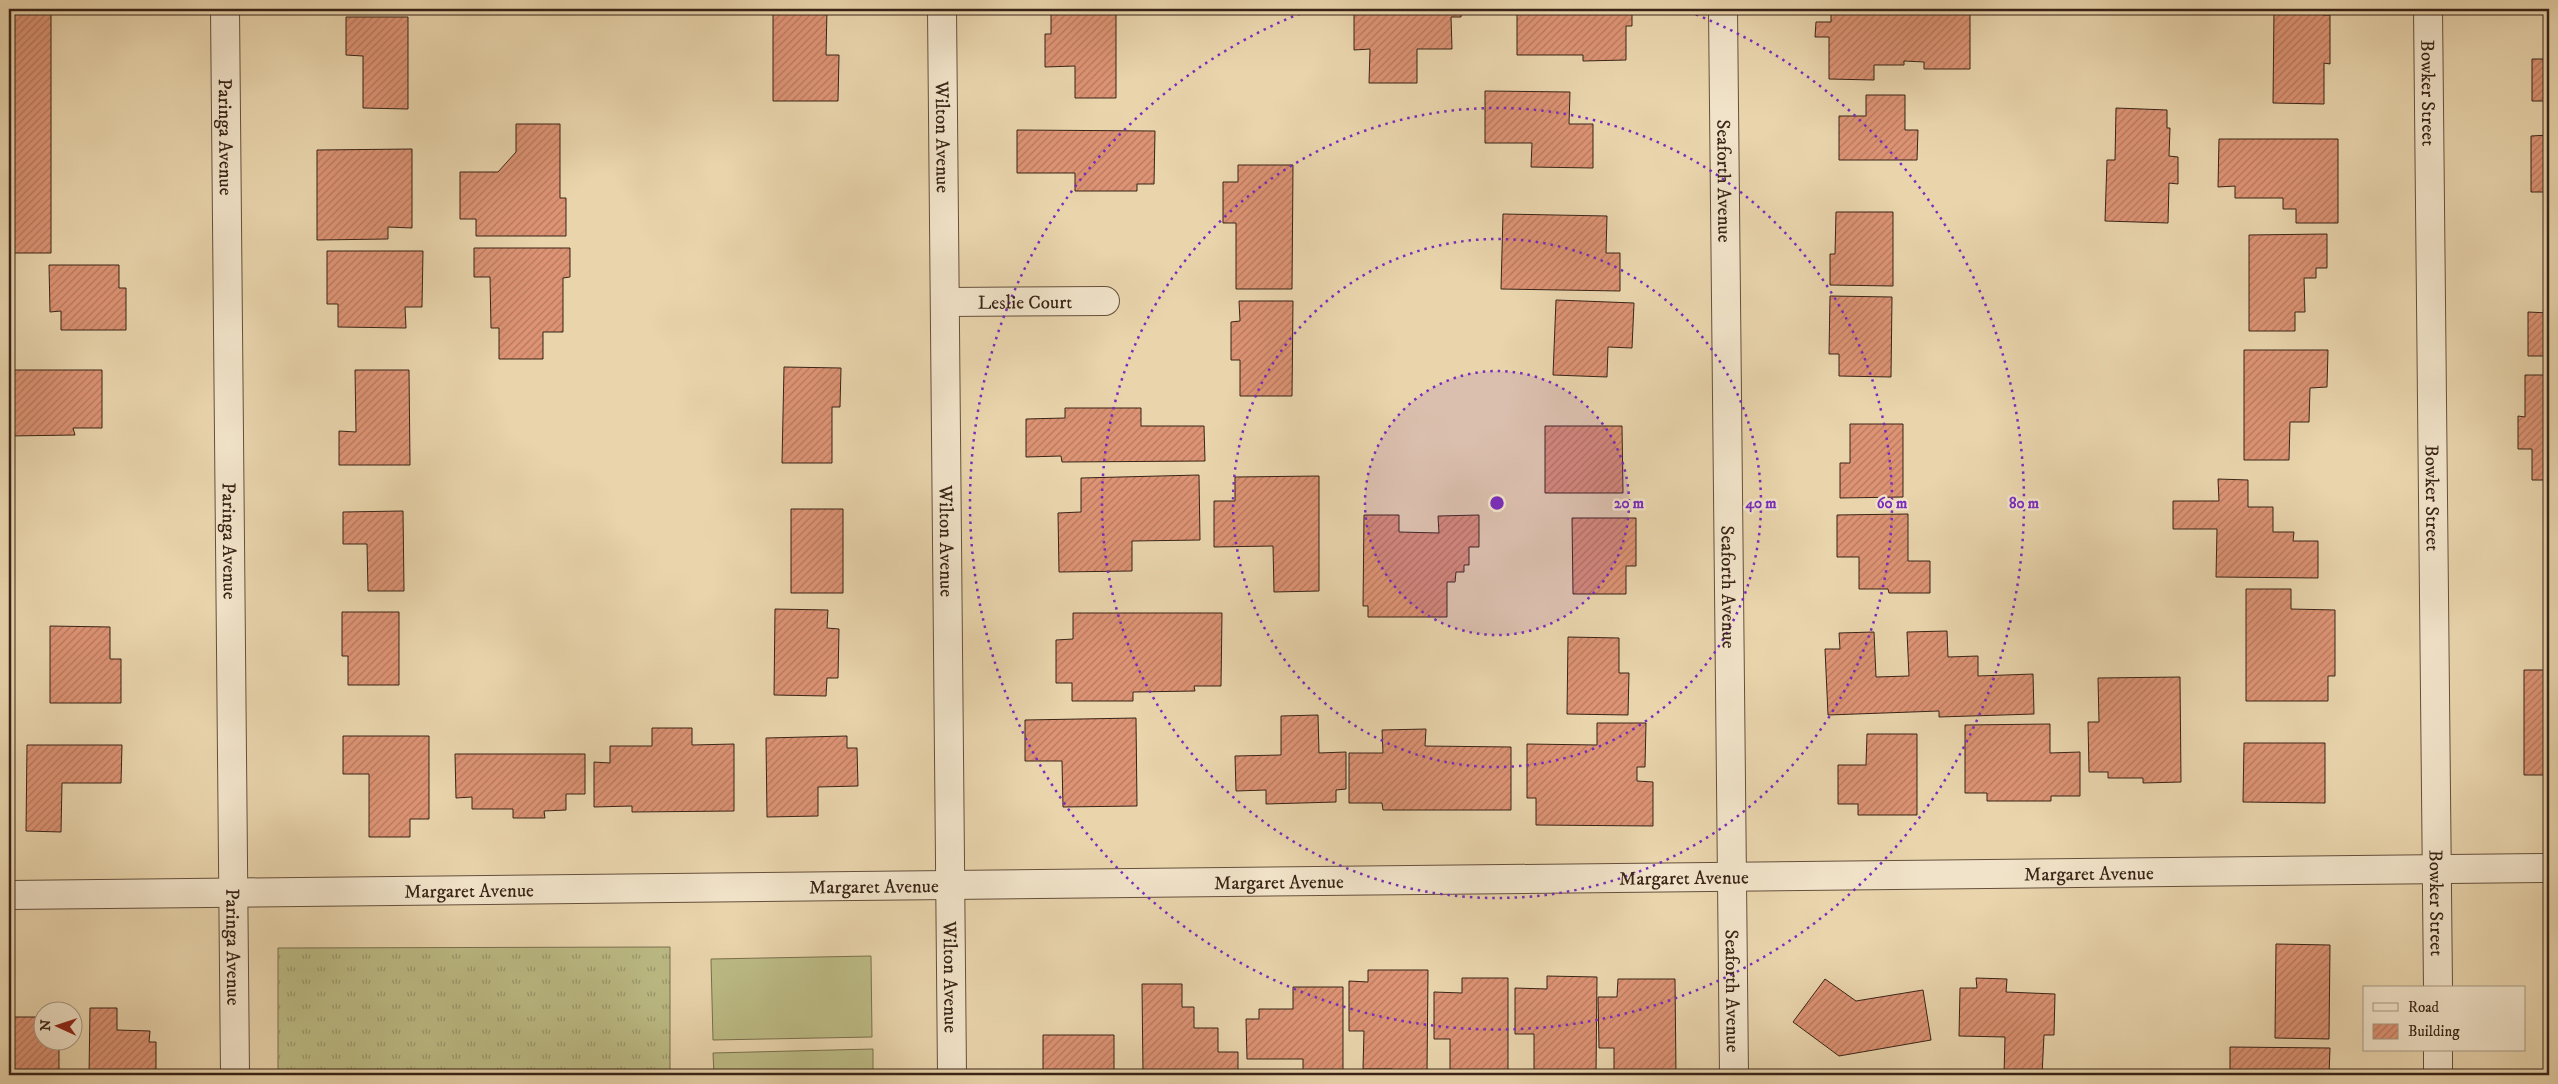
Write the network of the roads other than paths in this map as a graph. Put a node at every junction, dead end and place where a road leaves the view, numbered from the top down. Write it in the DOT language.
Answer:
graph roads {
  1 [pos="225,9"];
  2 [pos="942,9"];
  3 [pos="1723,9"];
  4 [pos="2428,9"];
  5 [pos="1105,301"];
  6 [pos="945,302"];
  7 [pos="2437,868"];
  8 [pos="2549,868"];
  9 [pos="1732,876"];
  10 [pos="950,885"];
  11 [pos="233,893"];
  12 [pos="9,895"];
  13 [pos="2438,986"];
  14 [pos="2438,1052"];
  15 [pos="235,1075"];
  16 [pos="952,1075"];
  17 [pos="1734,1075"];
  18 [pos="2438,1075"];
  1 -- 11 [label="street, Paringa Avenue"];
  2 -- 6 [label="street, Wilton Avenue"];
  3 -- 9 [label="street, Seaforth Avenue"];
  4 -- 7 [label="street, Bowker Street"];
  5 -- 6 [label="street, Leslie Court"];
  6 -- 10 [label="street, Wilton Avenue"];
  7 -- 8 [label="street, Margaret Avenue"];
  7 -- 9 [label="street, Margaret Avenue"];
  7 -- 13 [label="street, Bowker Street"];
  9 -- 10 [label="street, Margaret Avenue"];
  9 -- 17 [label="street, Seaforth Avenue"];
  10 -- 11 [label="street, Margaret Avenue"];
  10 -- 16 [label="street, Wilton Avenue"];
  11 -- 12 [label="street, Margaret Avenue"];
  11 -- 15 [label="street, Paringa Avenue"];
  14 -- 18 [label="street"];
}
